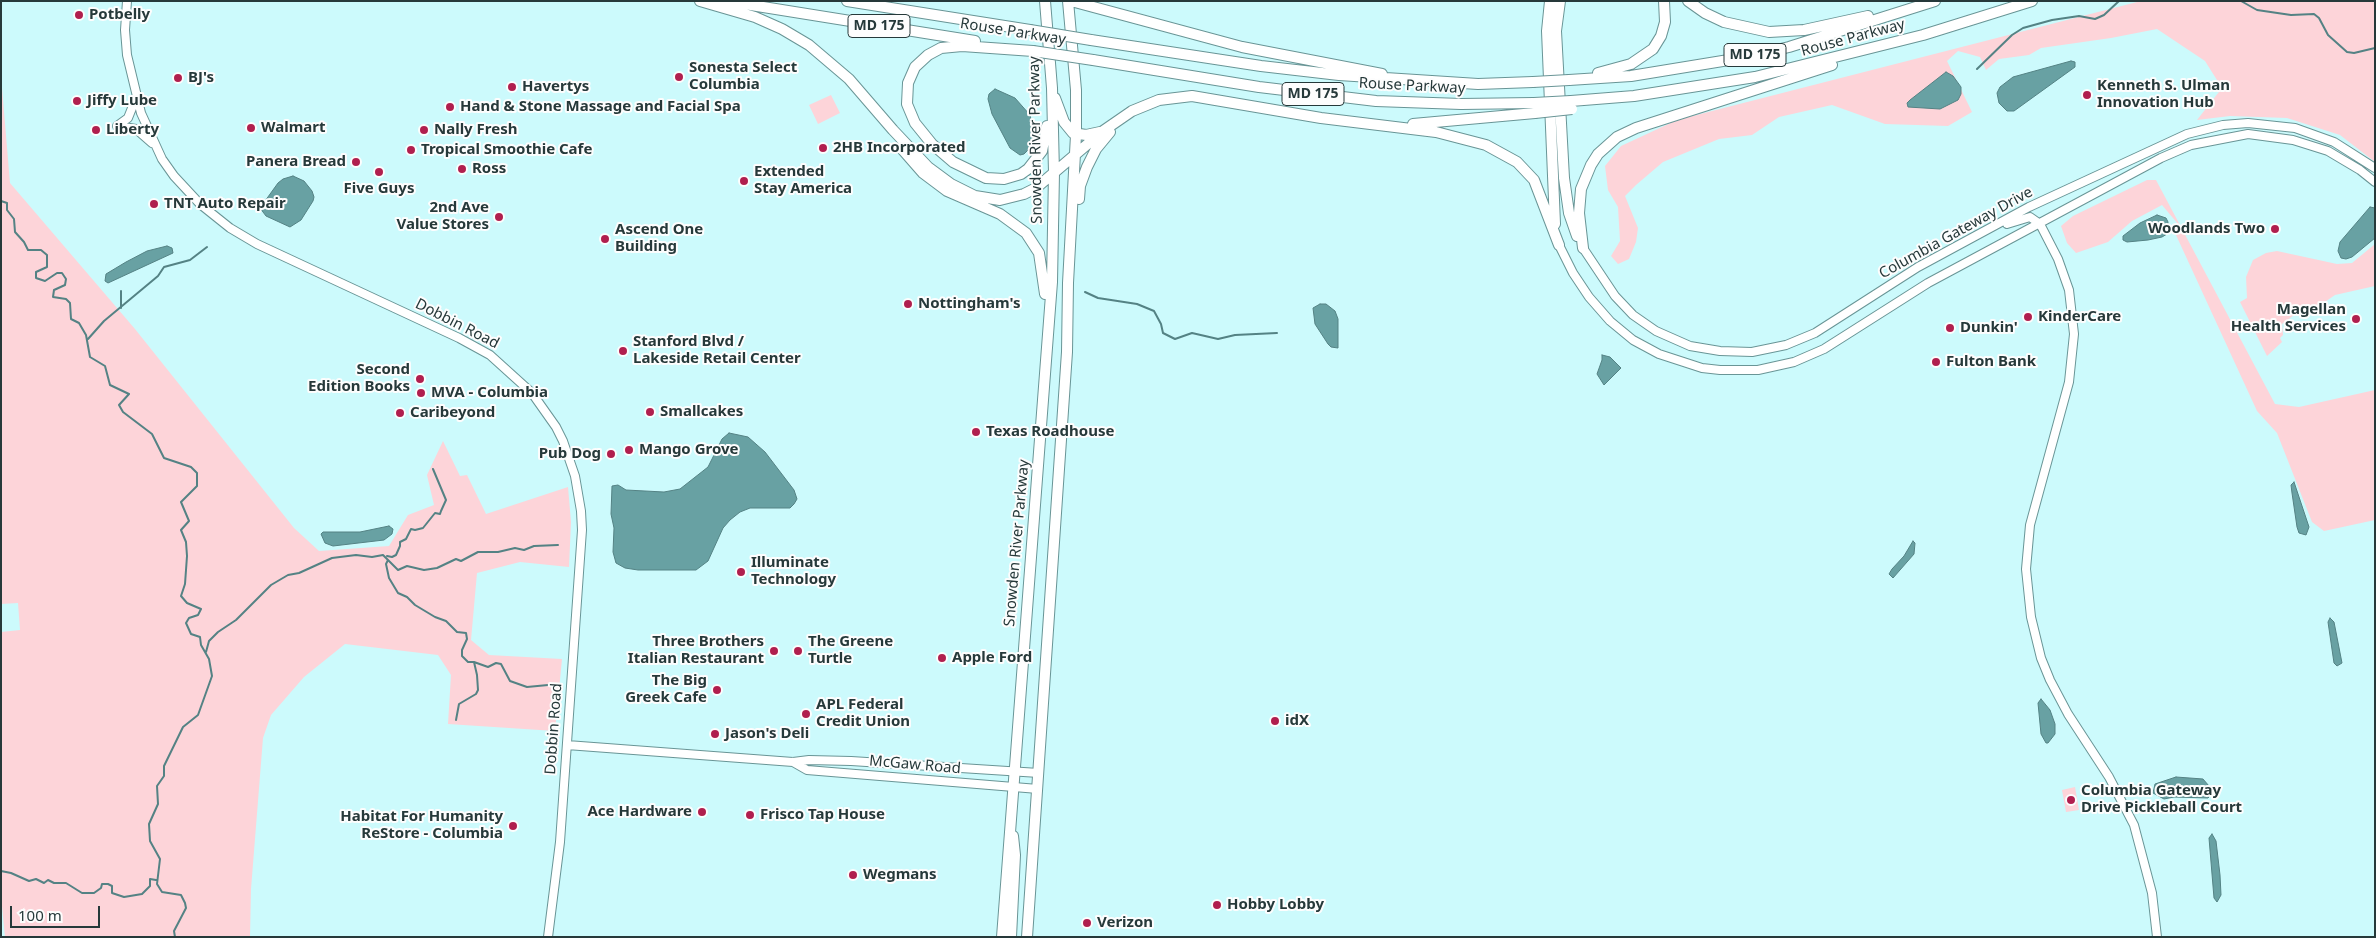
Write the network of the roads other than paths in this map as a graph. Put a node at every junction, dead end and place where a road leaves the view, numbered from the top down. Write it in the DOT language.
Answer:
graph roads {
  1 [pos="127,1"];
  2 [pos="700,1"];
  3 [pos="726,1"];
  4 [pos="847,1"];
  5 [pos="1045,1"];
  6 [pos="1070,1"];
  7 [pos="1550,1"];
  8 [pos="1560,1"];
  9 [pos="1664,1"];
  10 [pos="1688,1"];
  11 [pos="1934,1"];
  12 [pos="2032,1"];
  13 [pos="1923,35"];
  14 [pos="1033,51"];
  15 [pos="1569,80"];
  16 [pos="1422,82"];
  17 [pos="1052,88"];
  18 [pos="136,98"];
  19 [pos="1535,108"];
  20 [pos="1132,111"];
  21 [pos="1367,124"];
  22 [pos="893,130"];
  23 [pos="1103,131"];
  24 [pos="1076,135"];
  25 [pos="155,145"];
  26 [pos="1075,156"];
  27 [pos="2375,168"];
  28 [pos="1054,174"];
  29 [pos="2375,182"];
  30 [pos="2040,224"];
  31 [pos="1982,234"];
  32 [pos="1559,245"];
  33 [pos="1583,248"];
  34 [pos="1048,347"];
  35 [pos="1067,352"];
  36 [pos="567,746"];
  37 [pos="793,762"];
  38 [pos="1014,771"];
  39 [pos="1039,773"];
  40 [pos="1012,787"];
  41 [pos="1038,789"];
  42 [pos="1010,816"];
  43 [pos="548,937"];
  44 [pos="1002,937"];
  45 [pos="1011,937"];
  46 [pos="1027,937"];
  47 [pos="2156,937"];
  1 -- 18 [label="street, Dobbin Road"];
  2 -- 22 [label="main road"];
  3 -- 14 [label="main road, Rouse Parkway / MD 175"];
  4 -- 16 [label="main road, Rouse Parkway / MD 175, bridge"];
  5 -- 17 [label="main road, Snowden River Parkway"];
  6 -- 16 [label="main road"];
  6 -- 24 [label="main road"];
  7 -- 32 [label="main road"];
  8 -- 33 [label="main road"];
  9 -- 15 [label="main road"];
  10 -- 11 [label="main road"];
  11 -- 15 [label="main road, Rouse Parkway / MD 175"];
  12 -- 13 [label="main road, Rouse Parkway / MD 175"];
  13 -- 19 [label="main road, Rouse Parkway / MD 175, bridge"];
  13 -- 33 [label="main road"];
  14 -- 17 [label="main road"];
  14 -- 19 [label="main road, Rouse Parkway / MD 175, bridge"];
  15 -- 16 [label="main road, Rouse Parkway / MD 175, bridge"];
  17 -- 24 [label="main road"];
  17 -- 28 [label="main road, Snowden River Parkway"];
  18 -- 25 [label="street, Dobbin Road"];
  18 -- 25 [label="street"];
  19 -- 21 [label="main road"];
  20 -- 21 [label="main road"];
  20 -- 23 [label="main road"];
  20 -- 35 [label="main road"];
  21 -- 32 [label="main road"];
  22 -- 28 [label="main road"];
  22 -- 34 [label="main road"];
  23 -- 24 [label="main road"];
  23 -- 26 [label="main road"];
  24 -- 26 [label="main road"];
  25 -- 36 [label="street, Dobbin Road"];
  26 -- 28 [label="main road"];
  26 -- 35 [label="main road"];
  27 -- 31 [label="street, Columbia Gateway Drive"];
  28 -- 34 [label="main road, Snowden River Parkway"];
  29 -- 30 [label="street, Columbia Gateway Drive"];
  30 -- 31 [label="street"];
  30 -- 32 [label="street, Columbia Gateway Drive"];
  30 -- 47 [label="street"];
  31 -- 33 [label="street, Columbia Gateway Drive"];
  34 -- 38 [label="main road, Snowden River Parkway"];
  35 -- 39 [label="main road"];
  36 -- 37 [label="street, McGaw Road"];
  36 -- 43 [label="street, Dobbin Road"];
  37 -- 38 [label="street, McGaw Road"];
  37 -- 40 [label="street, McGaw Road"];
  38 -- 39 [label="street, McGaw Road"];
  38 -- 40 [label="main road, Snowden River Parkway"];
  39 -- 41 [label="main road"];
  40 -- 41 [label="street, McGaw Road"];
  40 -- 42 [label="main road, Snowden River Parkway"];
  41 -- 46 [label="main road"];
  42 -- 44 [label="main road, Snowden River Parkway"];
  42 -- 45 [label="main road"];
}
